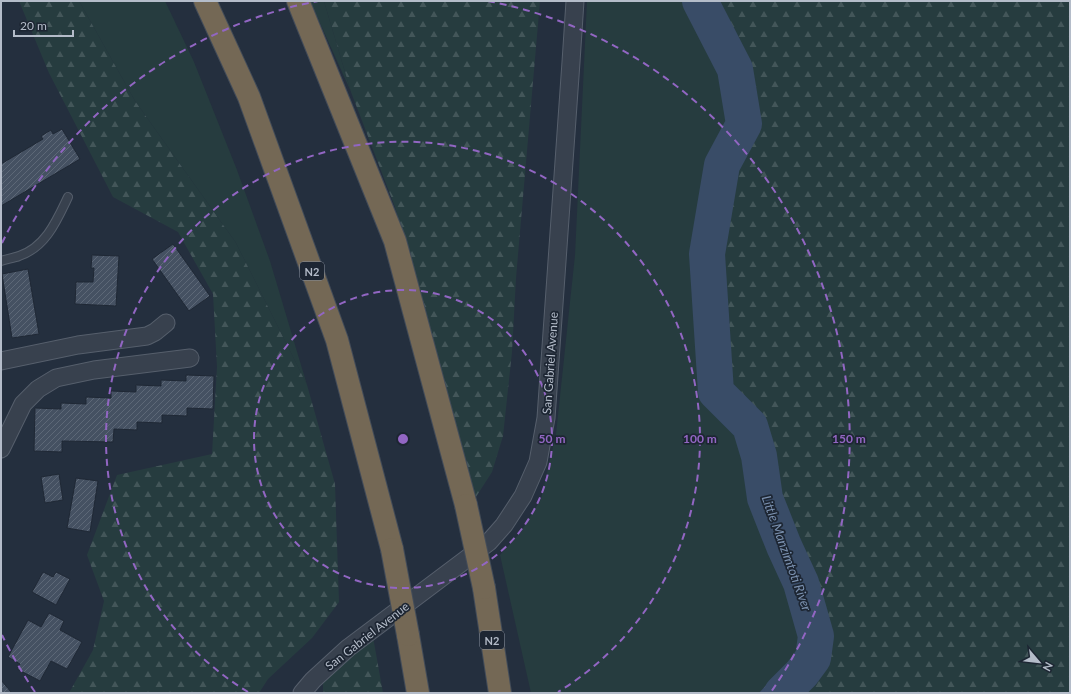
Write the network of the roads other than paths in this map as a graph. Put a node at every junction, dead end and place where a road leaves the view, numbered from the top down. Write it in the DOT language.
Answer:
graph roads {
  1 [pos="205,1"];
  2 [pos="298,1"];
  3 [pos="574,1"];
  4 [pos="68,197"];
  5 [pos="1,261"];
  6 [pos="166,323"];
  7 [pos="190,358"];
  8 [pos="1,361"];
  9 [pos="1,449"];
  10 [pos="302,693"];
  11 [pos="418,693"];
  12 [pos="500,693"];
  1 -- 11 [label="highway, N2, bridge"];
  2 -- 12 [label="highway, N2, bridge"];
  3 -- 10 [label="street, San Gabriel Avenue"];
  4 -- 5 [label="lane"];
  6 -- 8 [label="street"];
  7 -- 9 [label="street"];
}
